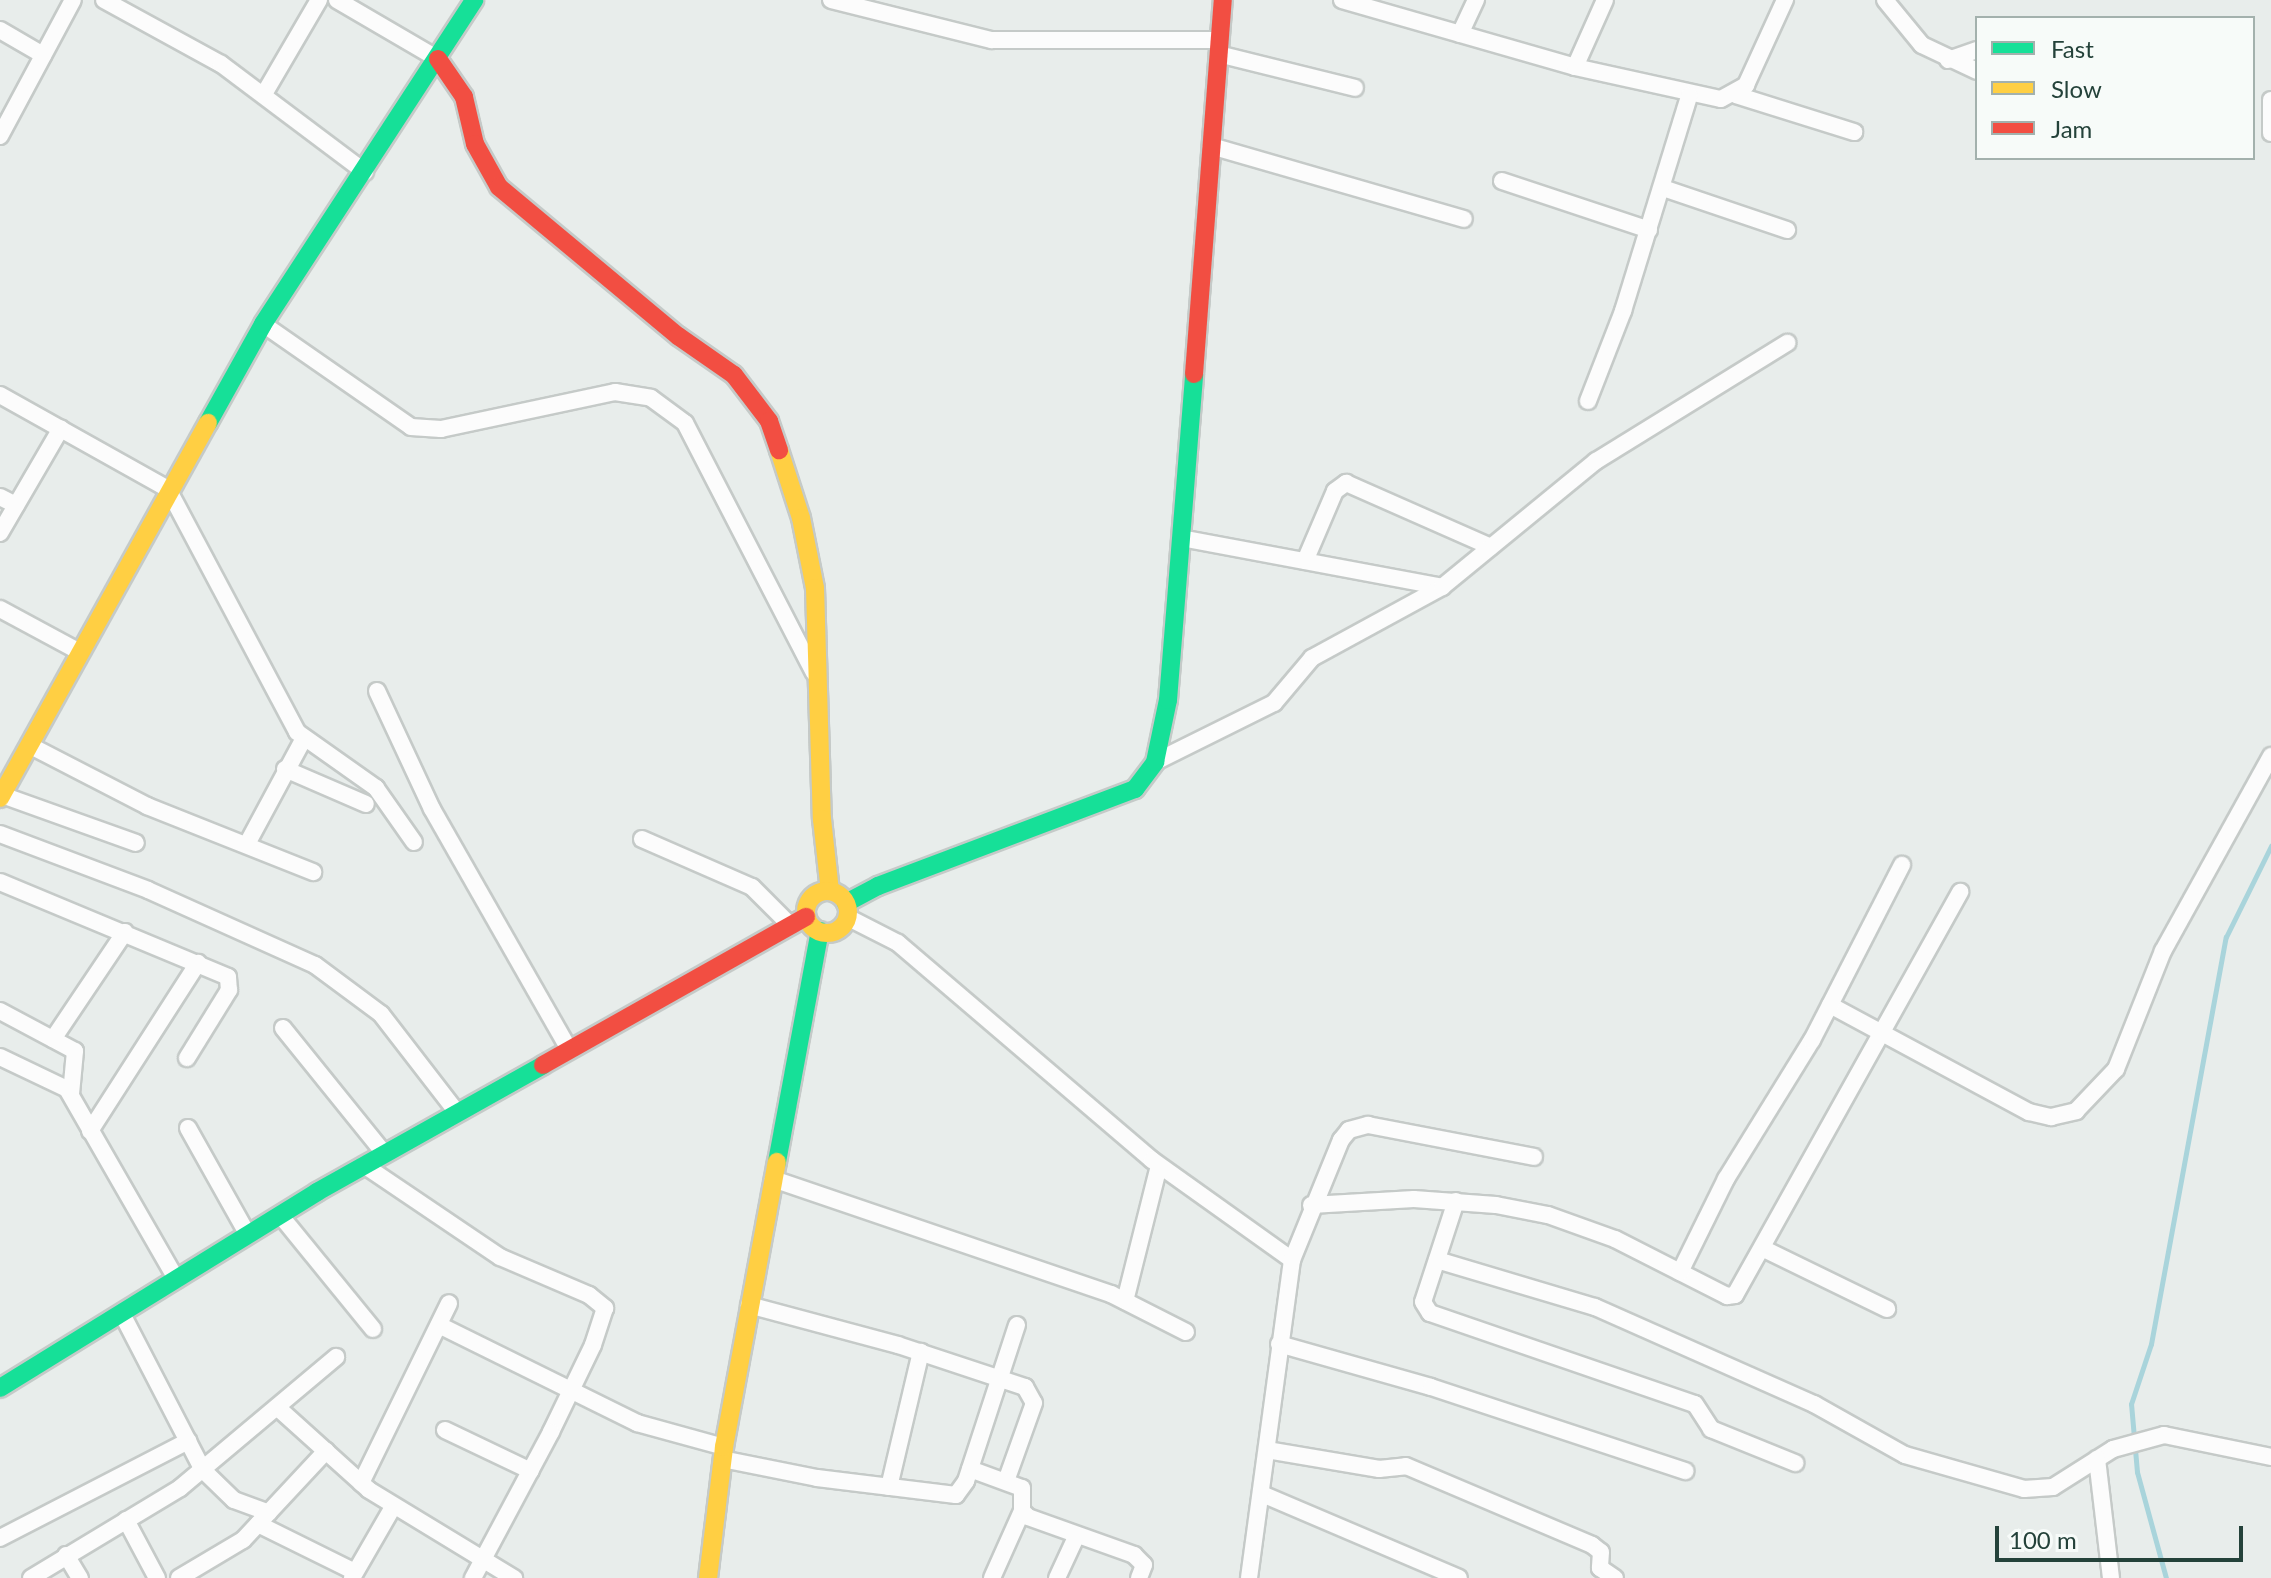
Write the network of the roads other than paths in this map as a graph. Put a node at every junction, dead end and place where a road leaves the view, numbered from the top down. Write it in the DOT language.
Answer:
graph roads {
  1 [pos="73,0"];
  2 [pos="104,0"];
  3 [pos="319,0"];
  4 [pos="337,0"];
  5 [pos="474,0"];
  6 [pos="831,0"];
  7 [pos="1223,0"];
  8 [pos="1342,0"];
  9 [pos="1476,0"];
  10 [pos="1605,0"];
  11 [pos="1785,0"];
  12 [pos="1885,0"];
  13 [pos="0,30"];
  14 [pos="1460,34"];
  15 [pos="1218,47"];
  16 [pos="1975,51"];
  17 [pos="43,55"];
  18 [pos="438,59"];
  19 [pos="1948,60"];
  20 [pos="1575,67"];
  21 [pos="1975,70"];
  22 [pos="1355,88"];
  23 [pos="264,94"];
  24 [pos="1736,95"];
  25 [pos="1689,96"];
  26 [pos="5,114"];
  27 [pos="1854,132"];
  28 [pos="0,136"];
  29 [pos="1211,146"];
  30 [pos="365,172"];
  31 [pos="1502,181"];
  32 [pos="1663,188"];
  33 [pos="1464,219"];
  34 [pos="1649,230"];
  35 [pos="1787,230"];
  36 [pos="263,324"];
  37 [pos="1787,343"];
  38 [pos="0,395"];
  39 [pos="1588,401"];
  40 [pos="61,428"];
  41 [pos="168,489"];
  42 [pos="0,497"];
  43 [pos="16,505"];
  44 [pos="0,533"];
  45 [pos="1181,538"];
  46 [pos="1491,547"];
  47 [pos="1305,561"];
  48 [pos="1442,587"];
  49 [pos="0,609"];
  50 [pos="78,651"];
  51 [pos="820,686"];
  52 [pos="377,691"];
  53 [pos="304,738"];
  54 [pos="29,745"];
  55 [pos="2271,756"];
  56 [pos="1155,762"];
  57 [pos="285,769"];
  58 [pos="1,796"];
  59 [pos="366,804"];
  60 [pos="0,834"];
  61 [pos="642,839"];
  62 [pos="414,842"];
  63 [pos="136,843"];
  64 [pos="247,844"];
  65 [pos="1902,865"];
  66 [pos="313,872"];
  67 [pos="0,882"];
  68 [pos="830,891"];
  69 [pos="1960,892"];
  70 [pos="847,910"];
  71 [pos="798,921"];
  72 [pos="820,931"];
  73 [pos="125,932"];
  74 [pos="198,963"];
  75 [pos="1830,1005"];
  76 [pos="0,1011"];
  77 [pos="283,1028"];
  78 [pos="1884,1033"];
  79 [pos="53,1039"];
  80 [pos="568,1047"];
  81 [pos="0,1057"];
  82 [pos="187,1058"];
  83 [pos="71,1094"];
  84 [pos="456,1111"];
  85 [pos="188,1128"];
  86 [pos="90,1131"];
  87 [pos="384,1153"];
  88 [pos="1534,1157"];
  89 [pos="364,1165"];
  90 [pos="1159,1166"];
  91 [pos="773,1179"];
  92 [pos="1456,1201"];
  93 [pos="1311,1205"];
  94 [pos="280,1215"];
  95 [pos="248,1235"];
  96 [pos="1764,1249"];
  97 [pos="1292,1260"];
  98 [pos="1437,1260"];
  99 [pos="1680,1272"];
  100 [pos="177,1280"];
  101 [pos="1125,1301"];
  102 [pos="449,1303"];
  103 [pos="749,1305"];
  104 [pos="1887,1309"];
  105 [pos="122,1314"];
  106 [pos="439,1325"];
  107 [pos="1017,1325"];
  108 [pos="373,1329"];
  109 [pos="1186,1332"];
  110 [pos="1279,1344"];
  111 [pos="921,1352"];
  112 [pos="336,1357"];
  113 [pos="998,1377"];
  114 [pos="0,1388"];
  115 [pos="572,1389"];
  116 [pos="278,1408"];
  117 [pos="445,1430"];
  118 [pos="188,1441"];
  119 [pos="1267,1450"];
  120 [pos="326,1451"];
  121 [pos="723,1453"];
  122 [pos="2271,1457"];
  123 [pos="2097,1459"];
  124 [pos="1795,1463"];
  125 [pos="970,1469"];
  126 [pos="203,1470"];
  127 [pos="531,1471"];
  128 [pos="1685,1471"];
  129 [pos="1006,1481"];
  130 [pos="361,1483"];
  131 [pos="889,1487"];
  132 [pos="1262,1494"];
  133 [pos="393,1507"];
  134 [pos="1022,1511"];
  135 [pos="263,1518"];
  136 [pos="126,1520"];
  137 [pos="1077,1535"];
  138 [pos="0,1538"];
  139 [pos="66,1555"];
  140 [pos="484,1561"];
  141 [pos="354,1575"];
  142 [pos="31,1578"];
  143 [pos="80,1578"];
  144 [pos="157,1578"];
  145 [pos="179,1578"];
  146 [pos="473,1578"];
  147 [pos="514,1578"];
  148 [pos="708,1578"];
  149 [pos="992,1578"];
  150 [pos="1057,1578"];
  151 [pos="1139,1578"];
  152 [pos="1249,1578"];
  153 [pos="1459,1578"];
  154 [pos="1615,1578"];
  155 [pos="2111,1578"];
  1 -- 17 [label="street"];
  2 -- 23 [label="street"];
  3 -- 23 [label="street"];
  4 -- 18 [label="street"];
  5 -- 18 [label="street"];
  6 -- 15 [label="street"];
  7 -- 15 [label="street"];
  8 -- 14 [label="street"];
  9 -- 14 [label="street"];
  10 -- 20 [label="street"];
  11 -- 24 [label="street"];
  12 -- 19 [label="street"];
  13 -- 17 [label="street"];
  14 -- 20 [label="street"];
  15 -- 22 [label="street"];
  15 -- 29 [label="street"];
  16 -- 19 [label="street"];
  17 -- 26 [label="street"];
  18 -- 30 [label="street"];
  18 -- 51 [label="street"];
  19 -- 21 [label="street"];
  20 -- 25 [label="street"];
  23 -- 30 [label="street"];
  24 -- 25 [label="street"];
  24 -- 27 [label="street"];
  25 -- 32 [label="street"];
  26 -- 28 [label="street"];
  29 -- 33 [label="street"];
  29 -- 45 [label="street"];
  30 -- 36 [label="street"];
  31 -- 34 [label="street"];
  32 -- 34 [label="street"];
  32 -- 35 [label="street"];
  34 -- 39 [label="street"];
  36 -- 41 [label="street"];
  36 -- 51 [label="street"];
  37 -- 46 [label="street"];
  38 -- 40 [label="street"];
  40 -- 41 [label="street"];
  40 -- 43 [label="street"];
  41 -- 50 [label="street"];
  41 -- 53 [label="street"];
  42 -- 43 [label="street"];
  43 -- 44 [label="street"];
  45 -- 47 [label="street"];
  45 -- 56 [label="street"];
  46 -- 47 [label="street"];
  46 -- 48 [label="street"];
  47 -- 48 [label="street"];
  48 -- 56 [label="street"];
  49 -- 50 [label="street"];
  50 -- 54 [label="street"];
  51 -- 68 [label="street"];
  52 -- 80 [label="street"];
  53 -- 57 [label="street"];
  53 -- 62 [label="street"];
  54 -- 58 [label="street"];
  54 -- 64 [label="street"];
  55 -- 78 [label="street"];
  56 -- 70 [label="street"];
  57 -- 59 [label="street"];
  57 -- 64 [label="street"];
  58 -- 63 [label="street"];
  60 -- 84 [label="street"];
  61 -- 71 [label="street"];
  64 -- 66 [label="street"];
  65 -- 75 [label="street"];
  67 -- 73 [label="street"];
  68 -- 70 [label="street"];
  68 -- 71 [label="street"];
  69 -- 78 [label="street"];
  70 -- 72 [label="street"];
  70 -- 90 [label="street"];
  71 -- 72 [label="street"];
  71 -- 80 [label="street"];
  72 -- 91 [label="street"];
  73 -- 74 [label="street"];
  73 -- 79 [label="street"];
  74 -- 82 [label="street"];
  74 -- 86 [label="street"];
  75 -- 78 [label="street"];
  75 -- 99 [label="street"];
  76 -- 79 [label="street"];
  77 -- 87 [label="street"];
  78 -- 96 [label="street"];
  79 -- 83 [label="street"];
  80 -- 84 [label="street"];
  81 -- 83 [label="street"];
  83 -- 86 [label="street"];
  84 -- 87 [label="street"];
  85 -- 95 [label="street"];
  86 -- 100 [label="street"];
  87 -- 89 [label="street"];
  88 -- 93 [label="street"];
  89 -- 94 [label="street"];
  89 -- 115 [label="street"];
  90 -- 97 [label="street"];
  90 -- 101 [label="street"];
  91 -- 101 [label="street"];
  91 -- 103 [label="street"];
  92 -- 93 [label="street"];
  92 -- 98 [label="street"];
  92 -- 99 [label="street"];
  93 -- 97 [label="street"];
  94 -- 95 [label="street"];
  94 -- 108 [label="street"];
  95 -- 100 [label="street"];
  96 -- 99 [label="street"];
  96 -- 104 [label="street"];
  97 -- 110 [label="street"];
  98 -- 123 [label="street"];
  98 -- 124 [label="street"];
  100 -- 105 [label="street"];
  101 -- 109 [label="street"];
  102 -- 106 [label="street"];
  103 -- 111 [label="street"];
  103 -- 121 [label="street"];
  105 -- 114 [label="street"];
  105 -- 118 [label="street"];
  106 -- 115 [label="street"];
  106 -- 130 [label="street"];
  107 -- 113 [label="street"];
  110 -- 119 [label="street"];
  110 -- 128 [label="street"];
  111 -- 113 [label="street"];
  111 -- 131 [label="street"];
  112 -- 116 [label="street"];
  113 -- 125 [label="street"];
  113 -- 129 [label="street"];
  115 -- 121 [label="street"];
  115 -- 127 [label="street"];
  116 -- 120 [label="street"];
  116 -- 126 [label="street"];
  117 -- 127 [label="street"];
  118 -- 126 [label="street"];
  118 -- 138 [label="street"];
  119 -- 132 [label="street"];
  119 -- 154 [label="street"];
  120 -- 130 [label="street"];
  120 -- 135 [label="street"];
  121 -- 131 [label="street"];
  121 -- 148 [label="street"];
  122 -- 123 [label="street"];
  123 -- 155 [label="street"];
  125 -- 129 [label="street"];
  125 -- 131 [label="street"];
  126 -- 135 [label="street"];
  126 -- 136 [label="street"];
  127 -- 140 [label="street"];
  129 -- 134 [label="street"];
  130 -- 133 [label="street"];
  132 -- 152 [label="street"];
  132 -- 153 [label="street"];
  133 -- 140 [label="street"];
  133 -- 141 [label="street"];
  134 -- 137 [label="street"];
  134 -- 149 [label="street"];
  135 -- 141 [label="street"];
  135 -- 145 [label="street"];
  136 -- 139 [label="street"];
  136 -- 144 [label="street"];
  137 -- 150 [label="street"];
  137 -- 151 [label="street"];
  139 -- 142 [label="street"];
  139 -- 143 [label="street"];
  140 -- 146 [label="street"];
  140 -- 147 [label="street"];
}
